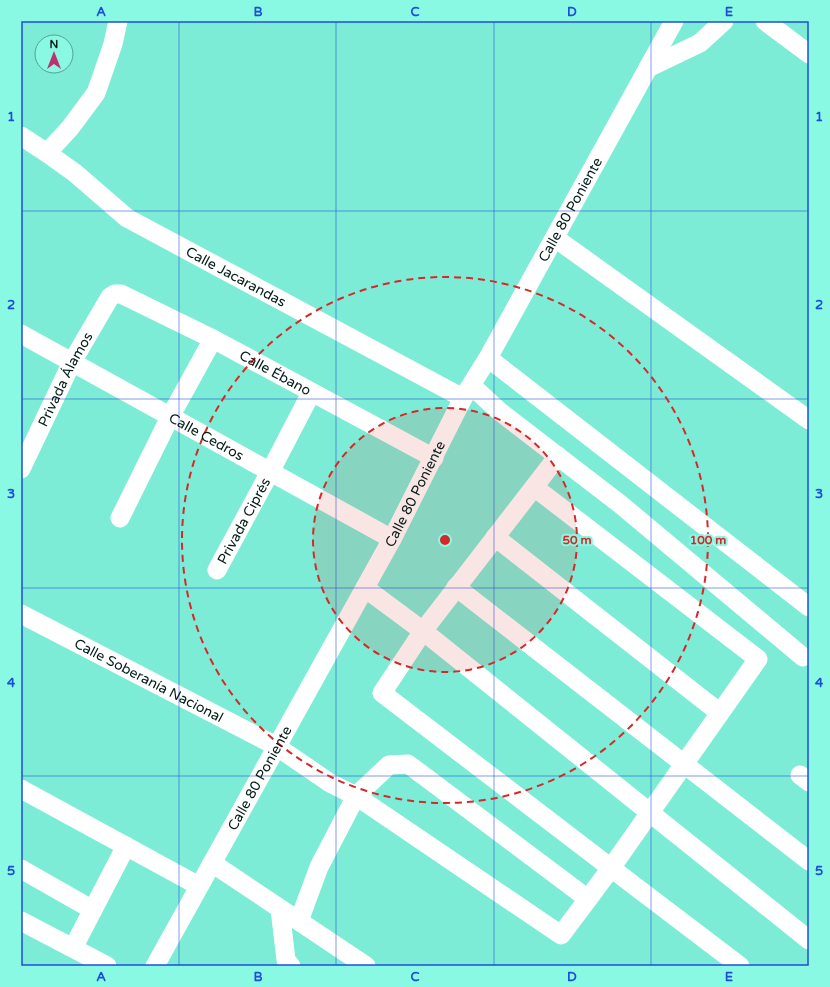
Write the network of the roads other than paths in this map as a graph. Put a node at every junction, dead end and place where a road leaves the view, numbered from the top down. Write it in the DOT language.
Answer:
graph roads {
  1 [pos="118,21"];
  2 [pos="674,21"];
  3 [pos="724,21"];
  4 [pos="765,21"];
  5 [pos="809,54"];
  6 [pos="648,68"];
  7 [pos="21,136"];
  8 [pos="47,153"];
  9 [pos="554,238"];
  10 [pos="115,294"];
  11 [pos="21,334"];
  12 [pos="212,339"];
  13 [pos="488,358"];
  14 [pos="72,362"];
  15 [pos="468,392"];
  16 [pos="311,393"];
  17 [pos="170,416"];
  18 [pos="809,420"];
  19 [pos="558,456"];
  20 [pos="434,458"];
  21 [pos="21,469"];
  22 [pos="270,472"];
  23 [pos="534,487"];
  24 [pos="120,518"];
  25 [pos="495,537"];
  26 [pos="392,540"];
  27 [pos="218,570"];
  28 [pos="456,587"];
  29 [pos="365,588"];
  30 [pos="809,607"];
  31 [pos="21,614"];
  32 [pos="423,631"];
  33 [pos="803,657"];
  34 [pos="720,713"];
  35 [pos="276,746"];
  36 [pos="684,765"];
  37 [pos="21,789"];
  38 [pos="356,796"];
  39 [pos="650,813"];
  40 [pos="126,846"];
  41 [pos="809,861"];
  42 [pos="212,863"];
  43 [pos="611,868"];
  44 [pos="21,869"];
  45 [pos="199,886"];
  46 [pos="588,899"];
  47 [pos="280,909"];
  48 [pos="93,910"];
  49 [pos="299,920"];
  50 [pos="21,921"];
  51 [pos="809,940"];
  52 [pos="73,948"];
  53 [pos="107,966"];
  54 [pos="155,966"];
  55 [pos="291,966"];
  56 [pos="366,966"];
  57 [pos="740,966"];
  1 -- 8 [label="street"];
  2 -- 6 [label="street, Calle 80 Poniente"];
  3 -- 6 [label="street"];
  4 -- 5 [label="street"];
  6 -- 9 [label="street, Calle 80 Poniente"];
  7 -- 8 [label="street, Calle Jacarandas"];
  8 -- 15 [label="street, Calle Jacarandas"];
  9 -- 13 [label="street, Calle 80 Poniente"];
  9 -- 18 [label="street"];
  10 -- 12 [label="street, Calle Ébano"];
  10 -- 14 [label="street, Privada Álamos"];
  11 -- 14 [label="street, Calle Cedros"];
  12 -- 16 [label="street, Calle Ébano"];
  12 -- 17 [label="street"];
  13 -- 15 [label="street, Calle 80 Poniente"];
  13 -- 30 [label="street"];
  14 -- 17 [label="street, Calle Cedros"];
  14 -- 21 [label="street, Privada Álamos"];
  15 -- 19 [label="street, Calle Jacarandas"];
  15 -- 20 [label="street, Calle 80 Poniente"];
  16 -- 20 [label="street, Calle Ébano"];
  16 -- 22 [label="street, Privada Ciprés"];
  17 -- 22 [label="street, Calle Cedros"];
  17 -- 24 [label="street"];
  19 -- 23 [label="street"];
  19 -- 33 [label="street, Calle Jacarandas"];
  20 -- 26 [label="street, Calle 80 Poniente"];
  22 -- 26 [label="street, Calle Cedros"];
  22 -- 27 [label="street, Privada Ciprés"];
  23 -- 25 [label="street"];
  23 -- 34 [label="street"];
  25 -- 28 [label="street"];
  25 -- 34 [label="street"];
  26 -- 29 [label="street, Calle 80 Poniente"];
  28 -- 32 [label="street"];
  28 -- 36 [label="street"];
  29 -- 32 [label="street"];
  29 -- 35 [label="street, Calle 80 Poniente"];
  31 -- 35 [label="street, Calle Soberanía Nacional"];
  32 -- 39 [label="street"];
  32 -- 43 [label="street"];
  34 -- 36 [label="street"];
  35 -- 38 [label="street, Calle Soberanía Nacional"];
  35 -- 42 [label="street, Calle 80 Poniente"];
  36 -- 39 [label="street"];
  36 -- 41 [label="street"];
  37 -- 40 [label="street"];
  38 -- 46 [label="street"];
  38 -- 46 [label="street, Calle Soberanía Nacional"];
  38 -- 49 [label="street"];
  39 -- 43 [label="street"];
  39 -- 51 [label="street"];
  40 -- 45 [label="street"];
  40 -- 48 [label="street"];
  42 -- 45 [label="street, Calle 80 Poniente"];
  42 -- 47 [label="street"];
  43 -- 46 [label="street"];
  43 -- 57 [label="street"];
  44 -- 48 [label="street"];
  45 -- 54 [label="street, Calle 80 Poniente"];
  47 -- 49 [label="street"];
  47 -- 55 [label="street"];
  48 -- 52 [label="street"];
  49 -- 56 [label="street"];
  50 -- 52 [label="street"];
  52 -- 53 [label="street"];
}
